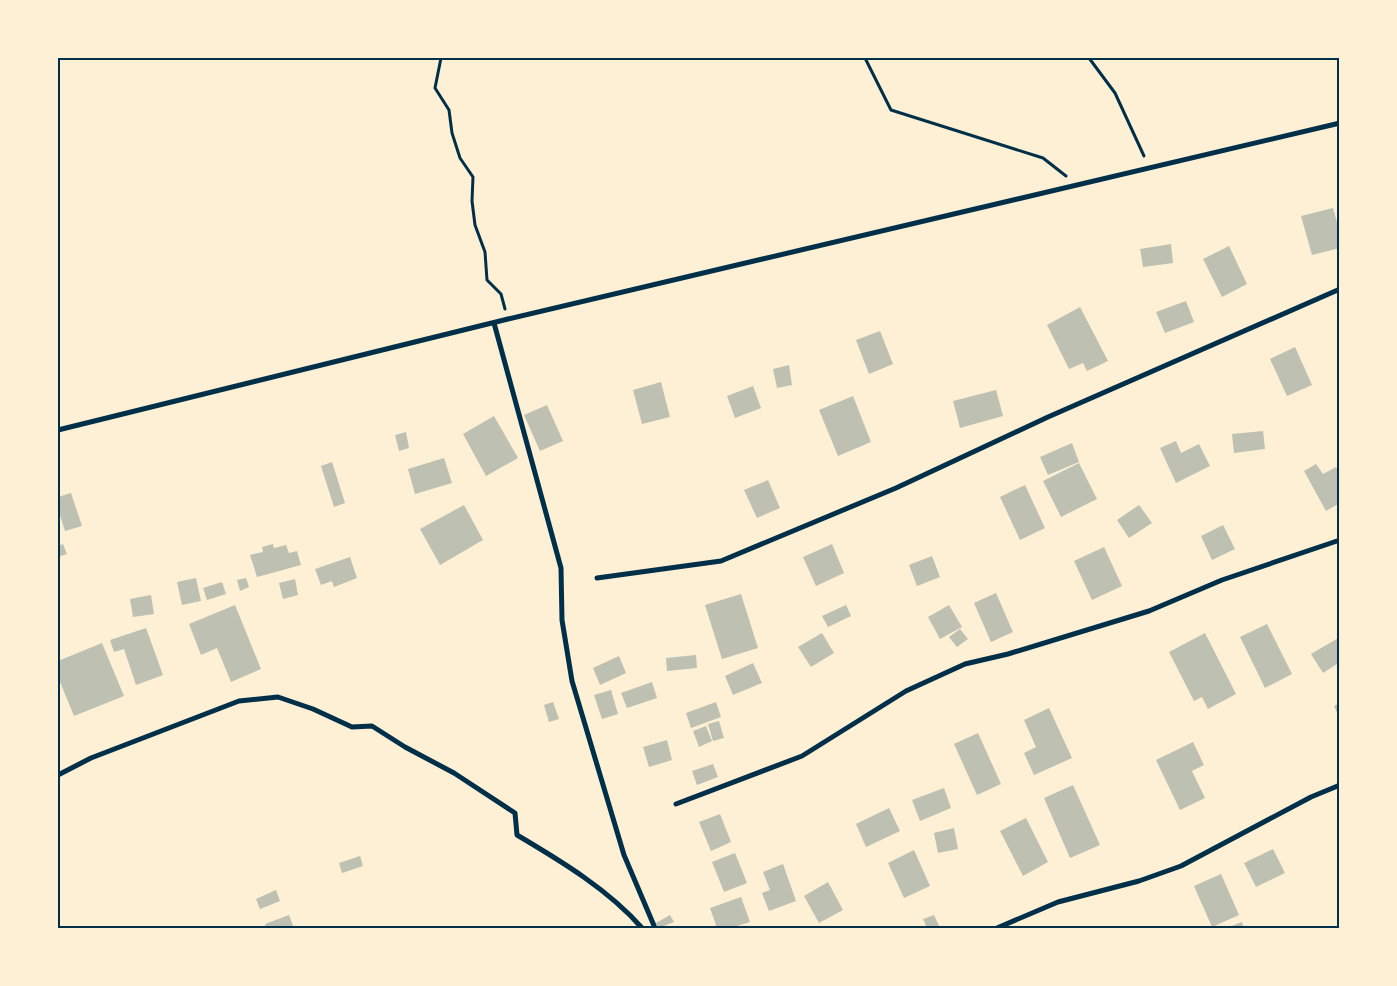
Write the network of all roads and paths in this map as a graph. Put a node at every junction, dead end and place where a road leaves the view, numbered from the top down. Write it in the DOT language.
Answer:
graph roads {
  1 [pos="441,58"];
  2 [pos="865,58"];
  3 [pos="1089,58"];
  4 [pos="1340,123"];
  5 [pos="1150,168"];
  6 [pos="1078,185"];
  7 [pos="1340,289"];
  8 [pos="508,320"];
  9 [pos="494,323"];
  10 [pos="58,430"];
  11 [pos="1340,540"];
  12 [pos="597,578"];
  13 [pos="58,775"];
  14 [pos="1340,785"];
  15 [pos="676,804"];
  16 [pos="642,928"];
  17 [pos="655,928"];
  18 [pos="997,928"];
  1 -- 8 [label="path"];
  2 -- 6 [label="path"];
  3 -- 5 [label="path"];
  4 -- 5 [label="street"];
  5 -- 6 [label="street"];
  6 -- 8 [label="street"];
  7 -- 12 [label="street"];
  8 -- 9 [label="street"];
  9 -- 10 [label="street"];
  9 -- 17 [label="street"];
  11 -- 15 [label="street"];
  13 -- 16 [label="street"];
  14 -- 18 [label="street"];
}
